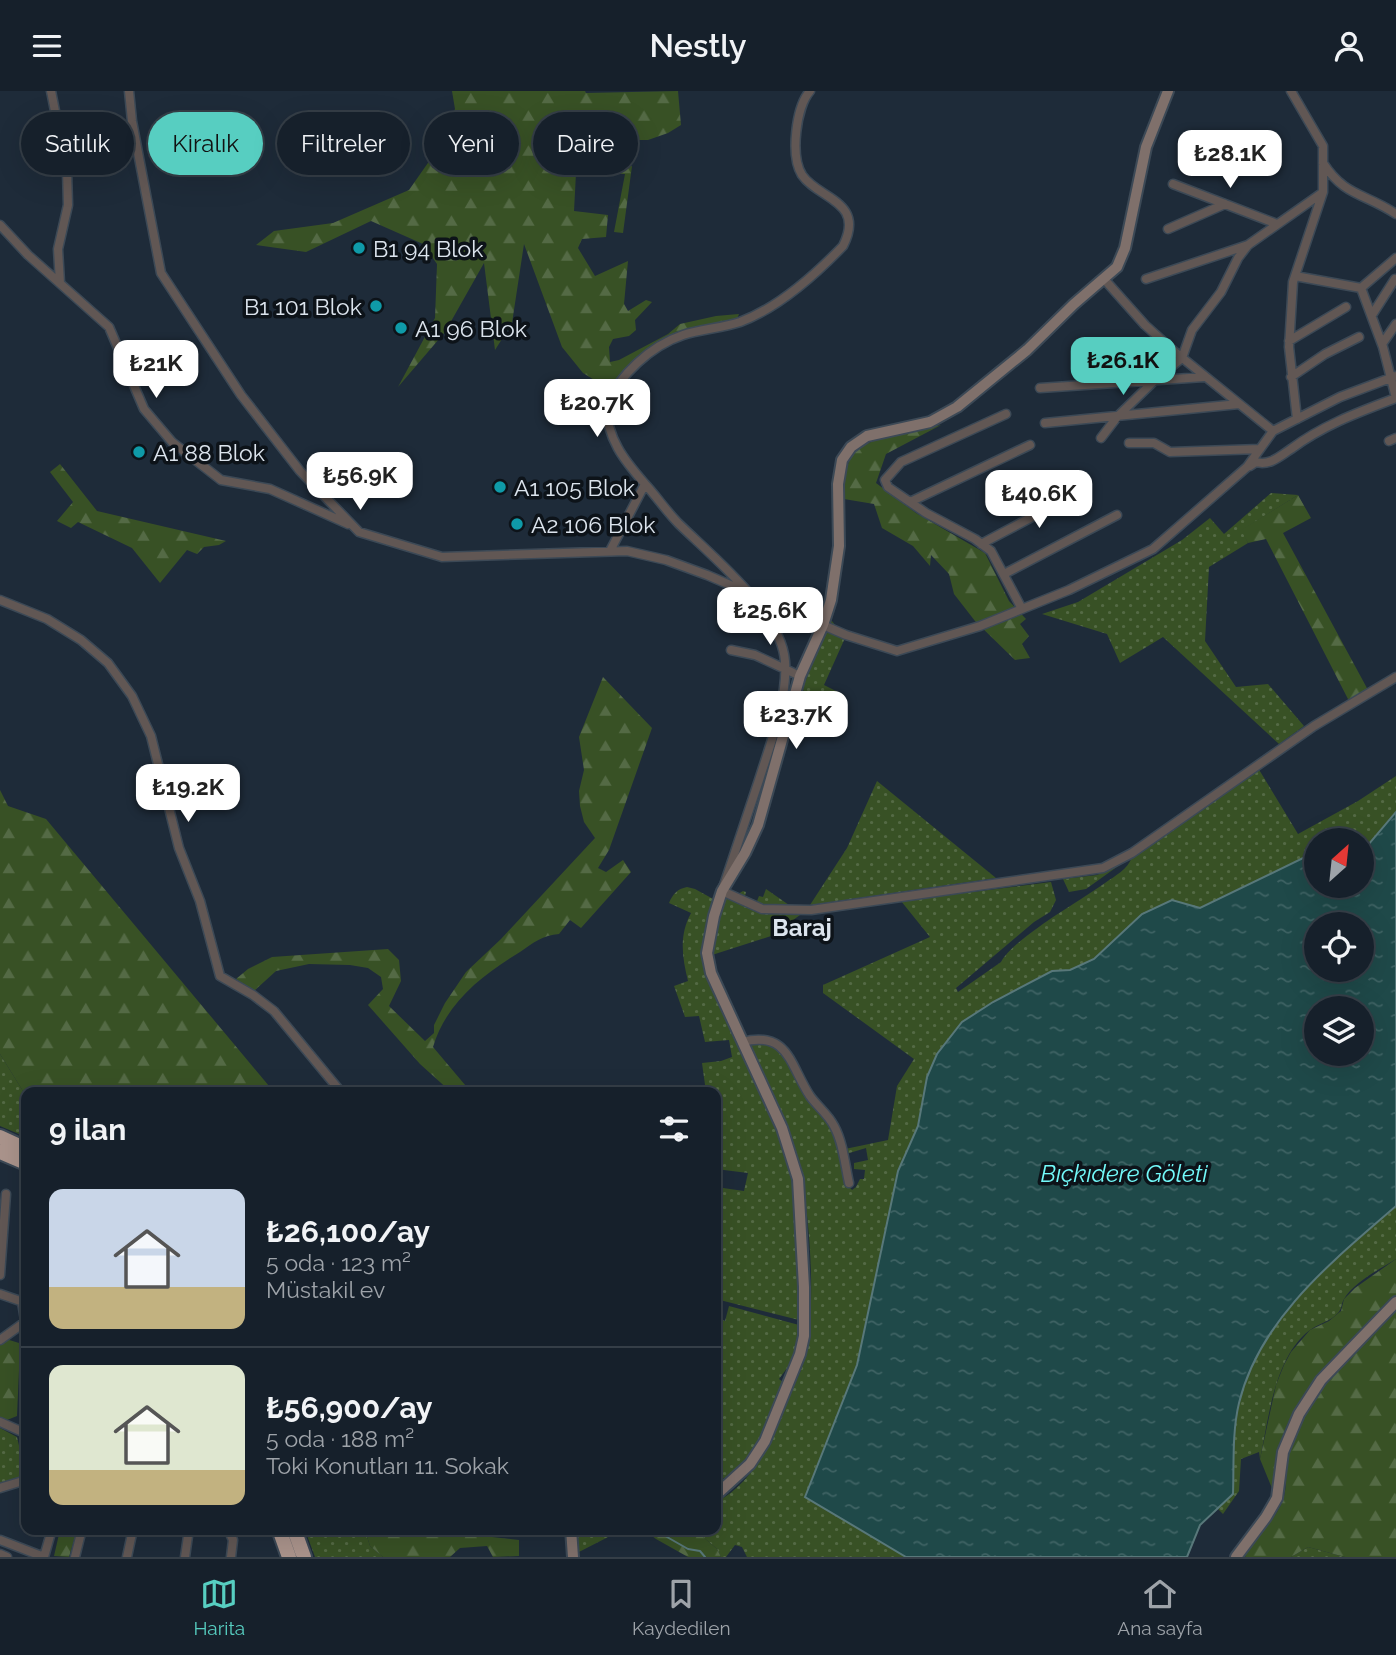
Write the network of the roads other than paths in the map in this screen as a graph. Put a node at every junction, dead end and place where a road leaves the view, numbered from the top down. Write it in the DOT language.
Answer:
graph roads {
  1 [pos="51,91"];
  2 [pos="129,91"];
  3 [pos="810,91"];
  4 [pos="1168,91"];
  5 [pos="1291,91"];
  6 [pos="1323,163"];
  7 [pos="1173,184"];
  8 [pos="1323,192"];
  9 [pos="1225,204"];
  10 [pos="1396,213"];
  11 [pos="1277,224"];
  12 [pos="0,225"];
  13 [pos="1168,229"];
  14 [pos="1248,245"];
  15 [pos="1396,258"];
  16 [pos="1295,275"];
  17 [pos="1104,279"];
  18 [pos="1146,279"];
  19 [pos="1395,279"];
  20 [pos="60,283"];
  21 [pos="1361,288"];
  22 [pos="1346,307"];
  23 [pos="1372,315"];
  24 [pos="1396,324"];
  25 [pos="1359,337"];
  26 [pos="1290,341"];
  27 [pos="1163,342"];
  28 [pos="1382,344"];
  29 [pos="1081,349"];
  30 [pos="1182,358"];
  31 [pos="1204,377"];
  32 [pos="1291,377"];
  33 [pos="1394,377"];
  34 [pos="1154,381"];
  35 [pos="1040,388"];
  36 [pos="1396,398"];
  37 [pos="1239,404"];
  38 [pos="1006,414"];
  39 [pos="1117,417"];
  40 [pos="1297,419"];
  41 [pos="1045,423"];
  42 [pos="1273,431"];
  43 [pos="1101,438"];
  44 [pos="1129,443"];
  45 [pos="1030,445"];
  46 [pos="1260,449"];
  47 [pos="1247,467"];
  48 [pos="645,484"];
  49 [pos="1083,490"];
  50 [pos="910,502"];
  51 [pos="1116,515"];
  52 [pos="354,527"];
  53 [pos="981,544"];
  54 [pos="610,551"];
  55 [pos="1004,574"];
  56 [pos="749,594"];
  57 [pos="0,600"];
  58 [pos="1022,609"];
  59 [pos="823,625"];
  60 [pos="731,650"];
  61 [pos="785,670"];
  62 [pos="800,676"];
  63 [pos="1396,677"];
  64 [pos="722,891"];
  65 [pos="742,1042"];
  66 [pos="337,1087"];
  67 [pos="0,1137"];
  68 [pos="21,1147"];
  69 [pos="0,1152"];
  70 [pos="21,1161"];
  71 [pos="849,1183"];
  72 [pos="6,1194"];
  73 [pos="0,1275"];
  74 [pos="0,1294"];
  75 [pos="21,1301"];
  76 [pos="1396,1302"];
  77 [pos="21,1327"];
  78 [pos="0,1340"];
  79 [pos="0,1422"];
  80 [pos="21,1434"];
  81 [pos="21,1482"];
  82 [pos="0,1488"];
  83 [pos="721,1491"];
  84 [pos="50,1535"];
  85 [pos="80,1535"];
  86 [pos="132,1535"];
  87 [pos="188,1535"];
  88 [pos="231,1535"];
  89 [pos="281,1535"];
  90 [pos="296,1535"];
  91 [pos="571,1535"];
  92 [pos="0,1540"];
  93 [pos="0,1554"];
  94 [pos="7,1557"];
  95 [pos="44,1557"];
  96 [pos="75,1557"];
  97 [pos="127,1557"];
  98 [pos="185,1557"];
  99 [pos="231,1557"];
  100 [pos="289,1557"];
  101 [pos="304,1557"];
  102 [pos="573,1557"];
  103 [pos="1236,1557"];
  1 -- 20 [label="street"];
  2 -- 52 [label="street"];
  3 -- 48 [label="street"];
  4 -- 17 [label="street"];
  5 -- 6 [label="street"];
  6 -- 8 [label="street"];
  6 -- 10 [label="street"];
  7 -- 9 [label="street"];
  8 -- 11 [label="street"];
  8 -- 16 [label="street"];
  9 -- 11 [label="street"];
  9 -- 13 [label="street"];
  11 -- 14 [label="street"];
  12 -- 20 [label="street"];
  14 -- 18 [label="street"];
  14 -- 30 [label="street"];
  15 -- 21 [label="street"];
  16 -- 21 [label="street"];
  16 -- 26 [label="street"];
  17 -- 27 [label="street"];
  17 -- 59 [label="street"];
  19 -- 23 [label="street"];
  20 -- 52 [label="street"];
  21 -- 23 [label="street"];
  22 -- 26 [label="street"];
  23 -- 28 [label="street"];
  24 -- 28 [label="street"];
  25 -- 32 [label="street"];
  26 -- 32 [label="street"];
  27 -- 29 [label="street"];
  27 -- 30 [label="street"];
  28 -- 33 [label="street"];
  30 -- 31 [label="street"];
  30 -- 34 [label="street"];
  31 -- 34 [label="street"];
  31 -- 37 [label="street"];
  32 -- 40 [label="street"];
  33 -- 36 [label="street"];
  33 -- 40 [label="street"];
  34 -- 35 [label="street"];
  34 -- 39 [label="street"];
  36 -- 47 [label="street"];
  37 -- 39 [label="street"];
  37 -- 42 [label="street"];
  38 -- 50 [label="street"];
  39 -- 41 [label="street"];
  39 -- 43 [label="street"];
  40 -- 42 [label="street"];
  42 -- 46 [label="street"];
  44 -- 46 [label="street"];
  45 -- 50 [label="street"];
  46 -- 47 [label="street"];
  47 -- 58 [label="street"];
  48 -- 54 [label="street"];
  48 -- 56 [label="street"];
  49 -- 53 [label="street"];
  50 -- 53 [label="street"];
  51 -- 55 [label="street"];
  52 -- 54 [label="street"];
  53 -- 55 [label="street"];
  54 -- 56 [label="street"];
  55 -- 58 [label="street"];
  56 -- 59 [label="street"];
  56 -- 61 [label="street"];
  57 -- 66 [label="street"];
  58 -- 59 [label="street"];
  59 -- 62 [label="street"];
  60 -- 61 [label="street"];
  61 -- 62 [label="street"];
  61 -- 64 [label="street"];
  62 -- 64 [label="street"];
  63 -- 64 [label="street"];
  64 -- 65 [label="street"];
  65 -- 71 [label="street"];
  65 -- 83 [label="street"];
  67 -- 68 [label="highway"];
  69 -- 70 [label="highway"];
  72 -- 73 [label="street"];
  74 -- 75 [label="street"];
  76 -- 103 [label="street"];
  77 -- 78 [label="street"];
  79 -- 80 [label="street"];
  81 -- 82 [label="street"];
  84 -- 95 [label="street"];
  85 -- 96 [label="street"];
  86 -- 97 [label="street"];
  87 -- 98 [label="street"];
  88 -- 99 [label="street"];
  89 -- 100 [label="highway"];
  90 -- 101 [label="highway"];
  91 -- 102 [label="street"];
  92 -- 95 [label="street"];
  93 -- 94 [label="street"];
}
